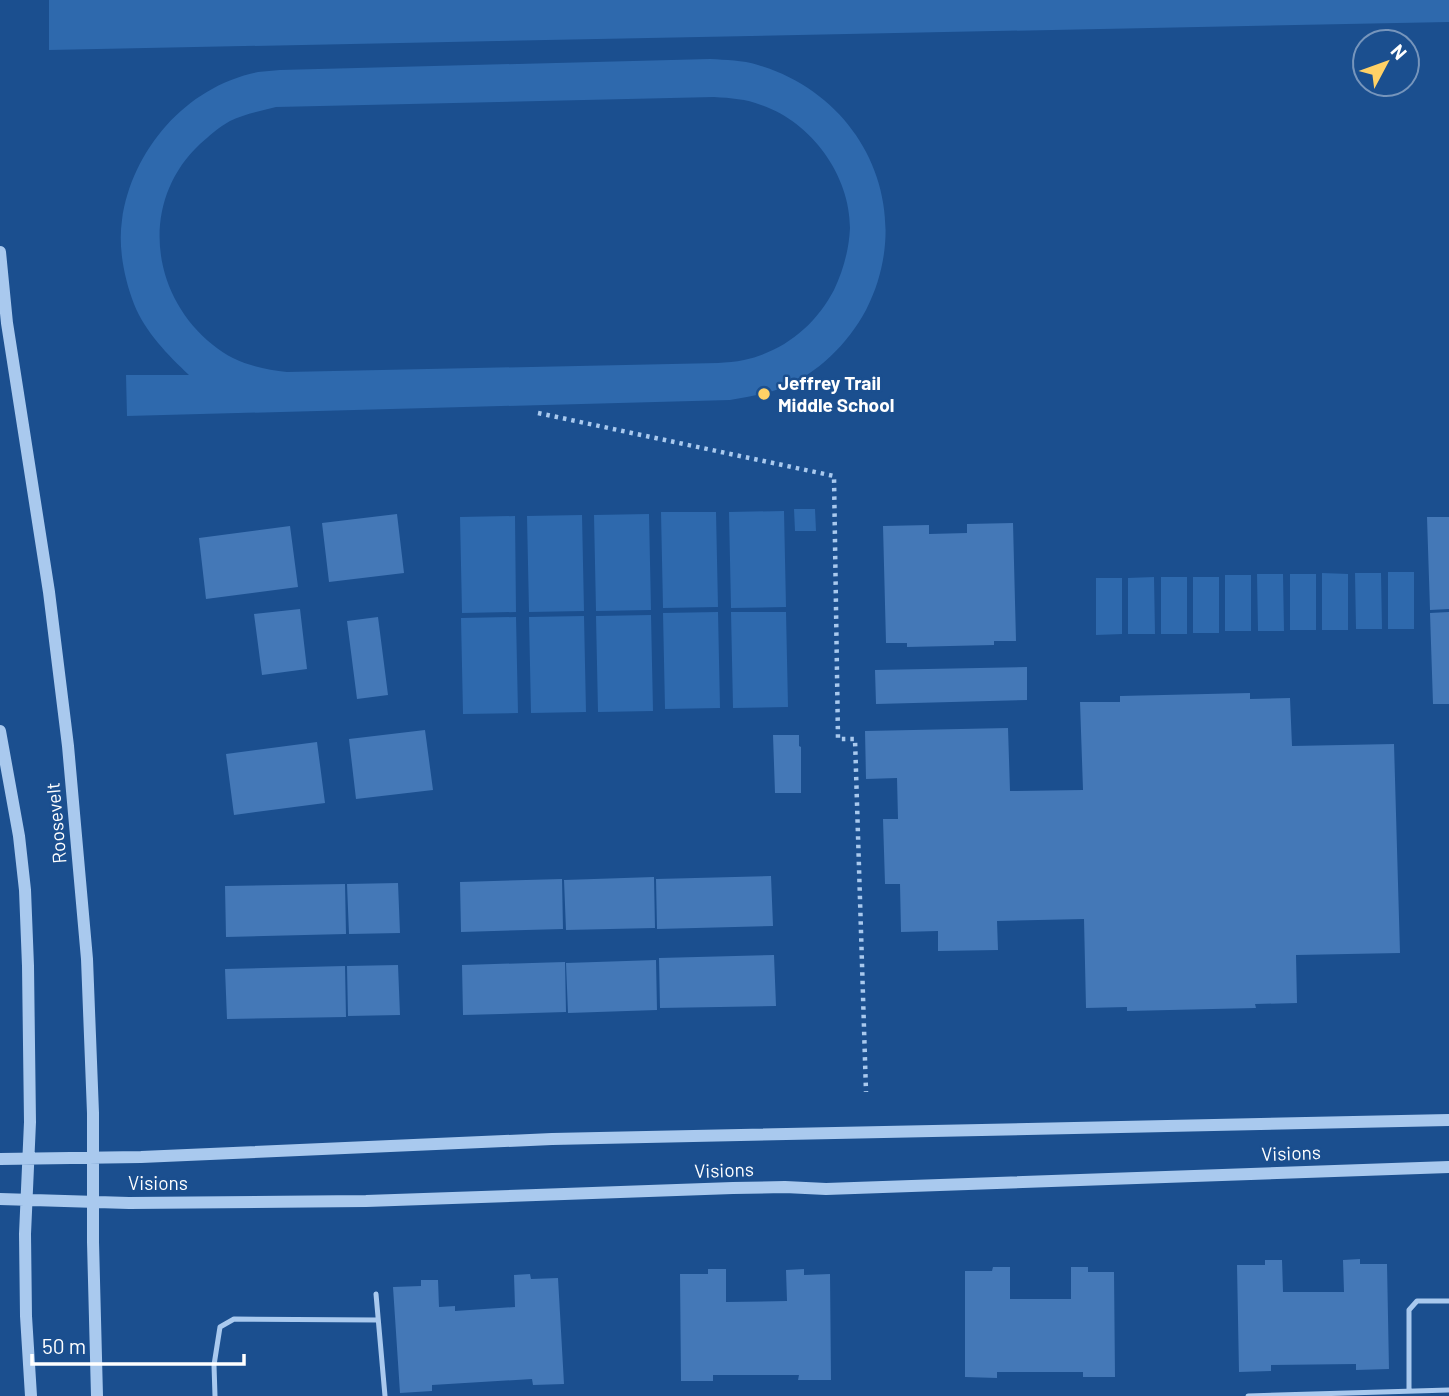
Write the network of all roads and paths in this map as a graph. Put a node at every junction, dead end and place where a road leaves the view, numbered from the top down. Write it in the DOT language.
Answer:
graph roads {
  1 [pos="0,252"];
  2 [pos="538,413"];
  3 [pos="0,731"];
  4 [pos="866,1092"];
  5 [pos="1449,1120"];
  6 [pos="30,1158"];
  7 [pos="93,1158"];
  8 [pos="0,1159"];
  9 [pos="1449,1167"];
  10 [pos="0,1199"];
  11 [pos="28,1200"];
  12 [pos="93,1202"];
  13 [pos="376,1294"];
  14 [pos="1449,1301"];
  15 [pos="378,1320"];
  16 [pos="1449,1390"];
  17 [pos="1409,1391"];
  18 [pos="1380,1394"];
  19 [pos="1287,1395"];
  20 [pos="31,1396"];
  21 [pos="97,1396"];
  22 [pos="215,1396"];
  23 [pos="385,1396"];
  24 [pos="1248,1396"];
  1 -- 7 [label="street, Roosevelt"];
  2 -- 4 [label="path"];
  3 -- 6 [label="street, Roosevelt"];
  5 -- 7 [label="street, Visions"];
  6 -- 7 [label="street, Visions"];
  6 -- 8 [label="street, Visions"];
  6 -- 11 [label="street, Roosevelt"];
  7 -- 12 [label="street, Roosevelt"];
  9 -- 12 [label="street, Visions"];
  10 -- 11 [label="street, Visions"];
  11 -- 12 [label="street, Visions"];
  11 -- 20 [label="street, Roosevelt"];
  12 -- 21 [label="street, Roosevelt"];
  13 -- 15 [label="lane"];
  14 -- 17 [label="lane"];
  15 -- 22 [label="lane"];
  15 -- 23 [label="lane"];
  16 -- 17 [label="lane"];
  17 -- 18 [label="lane"];
  18 -- 19 [label="lane"];
  19 -- 24 [label="lane"];
}
